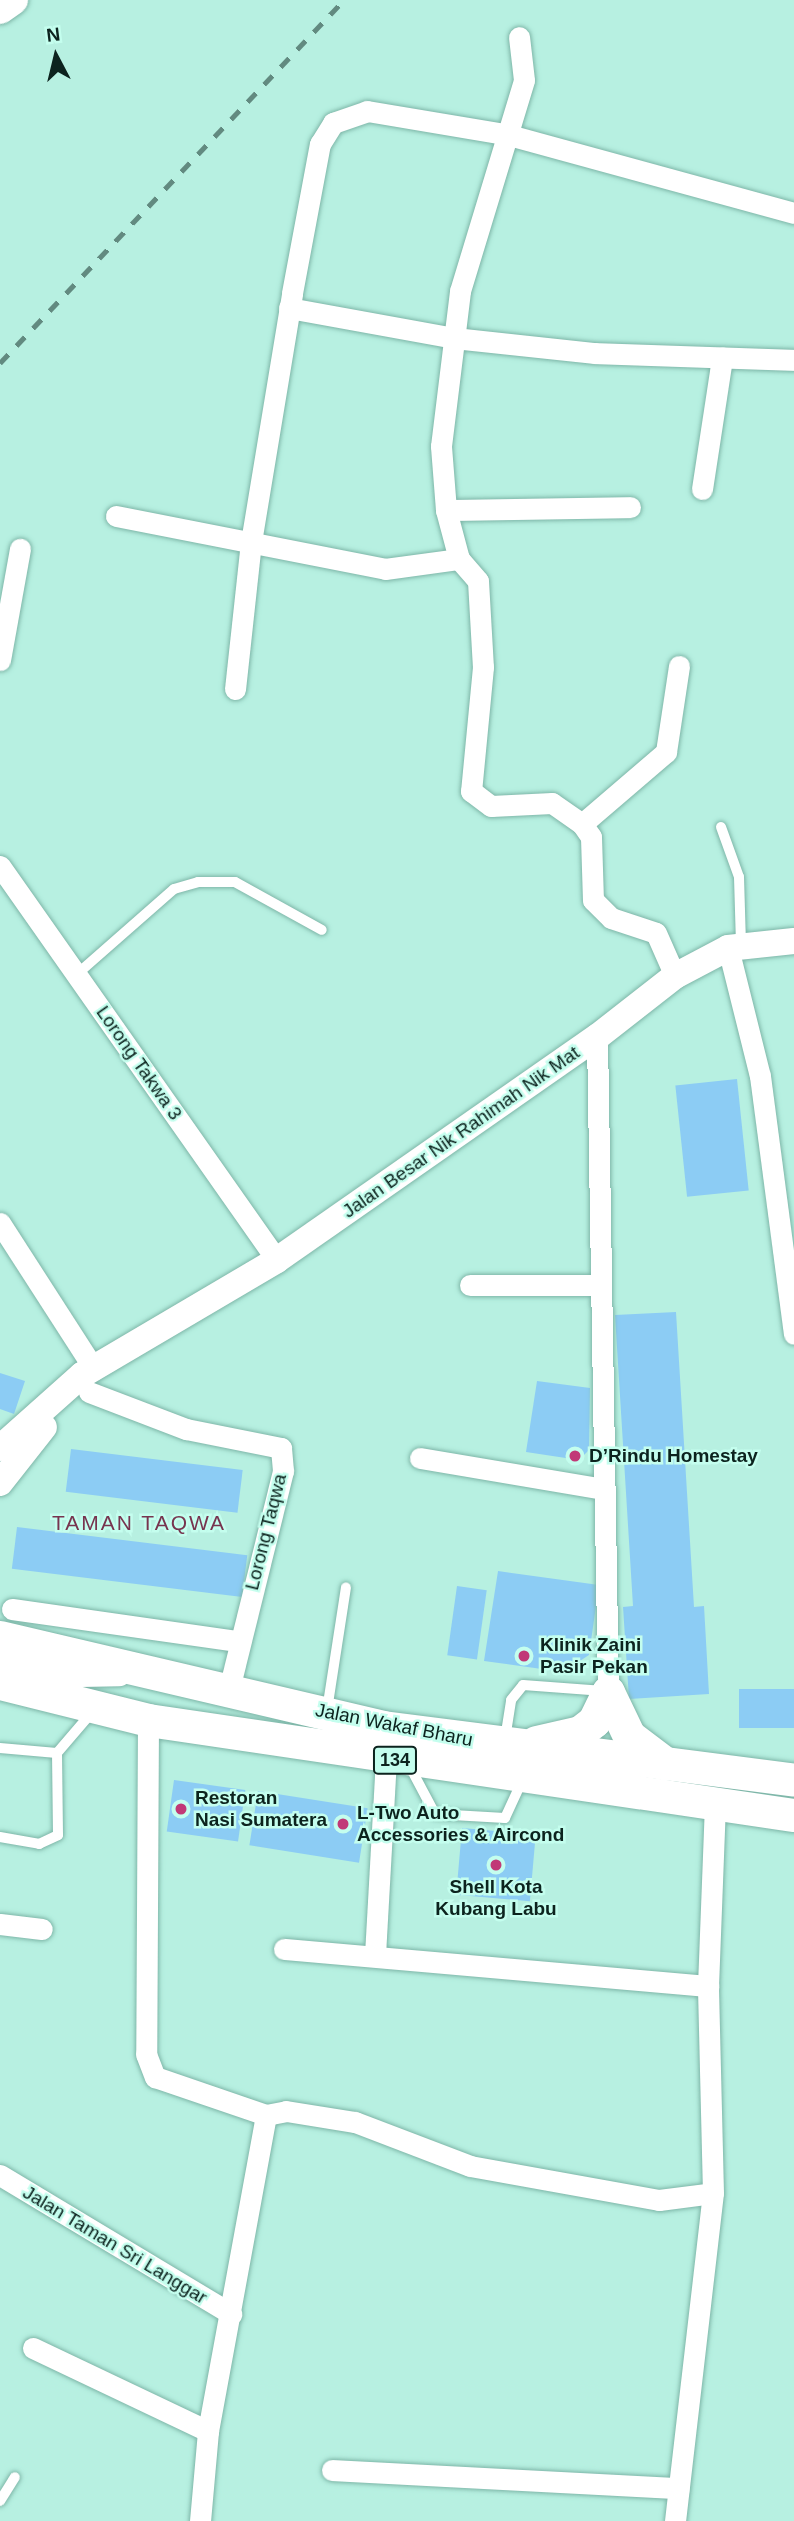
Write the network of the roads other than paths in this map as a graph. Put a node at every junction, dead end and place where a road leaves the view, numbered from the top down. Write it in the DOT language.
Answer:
graph roads {
  1 [pos="13,0"];
  2 [pos="0,9"];
  3 [pos="519,37"];
  4 [pos="505,134"];
  5 [pos="794,213"];
  6 [pos="289,308"];
  7 [pos="454,338"];
  8 [pos="722,358"];
  9 [pos="794,360"];
  10 [pos="702,489"];
  11 [pos="631,507"];
  12 [pos="446,510"];
  13 [pos="116,516"];
  14 [pos="251,542"];
  15 [pos="20,549"];
  16 [pos="459,559"];
  17 [pos="0,660"];
  18 [pos="679,666"];
  19 [pos="235,689"];
  20 [pos="582,824"];
  21 [pos="721,827"];
  22 [pos="0,866"];
  23 [pos="322,930"];
  24 [pos="794,941"];
  25 [pos="734,947"];
  26 [pos="76,975"];
  27 [pos="675,976"];
  28 [pos="597,1037"];
  29 [pos="0,1223"];
  30 [pos="277,1261"];
  31 [pos="470,1285"];
  32 [pos="601,1285"];
  33 [pos="794,1334"];
  34 [pos="91,1380"];
  35 [pos="0,1448"];
  36 [pos="420,1458"];
  37 [pos="0,1483"];
  38 [pos="604,1489"];
  39 [pos="346,1587"];
  40 [pos="4,1622"];
  41 [pos="238,1641"];
  42 [pos="0,1656"];
  43 [pos="146,1672"];
  44 [pos="0,1682"];
  45 [pos="229,1690"];
  46 [pos="608,1692"];
  47 [pos="0,1696"];
  48 [pos="95,1709"];
  49 [pos="327,1713"];
  50 [pos="148,1720"];
  51 [pos="504,1745"];
  52 [pos="0,1748"];
  53 [pos="57,1753"];
  54 [pos="397,1760"];
  55 [pos="669,1766"];
  56 [pos="523,1778"];
  57 [pos="794,1780"];
  58 [pos="715,1805"];
  59 [pos="794,1815"];
  60 [pos="0,1837"];
  61 [pos="0,1924"];
  62 [pos="42,1929"];
  63 [pos="284,1949"];
  64 [pos="374,1955"];
  65 [pos="708,1986"];
  66 [pos="266,2115"];
  67 [pos="0,2175"];
  68 [pos="713,2193"];
  69 [pos="231,2314"];
  70 [pos="33,2348"];
  71 [pos="208,2431"];
  72 [pos="332,2470"];
  73 [pos="15,2477"];
  74 [pos="679,2488"];
  75 [pos="0,2501"];
  76 [pos="200,2521"];
  77 [pos="675,2521"];
  1 -- 2 [label="main road"];
  3 -- 4 [label="street"];
  4 -- 5 [label="street"];
  4 -- 6 [label="street"];
  4 -- 7 [label="street"];
  6 -- 7 [label="street"];
  6 -- 14 [label="street"];
  7 -- 8 [label="street"];
  7 -- 12 [label="street"];
  8 -- 9 [label="street"];
  8 -- 10 [label="street"];
  11 -- 12 [label="street"];
  12 -- 16 [label="street"];
  13 -- 14 [label="street"];
  14 -- 16 [label="street"];
  14 -- 19 [label="street"];
  15 -- 17 [label="street"];
  16 -- 20 [label="street"];
  18 -- 20 [label="street"];
  20 -- 27 [label="street"];
  21 -- 25 [label="lane"];
  22 -- 26 [label="street, Lorong Takwa 3"];
  23 -- 26 [label="lane"];
  24 -- 25 [label="street, Jalan Besar Nik Rahimah Nik Mat"];
  25 -- 27 [label="street, Jalan Besar Nik Rahimah Nik Mat"];
  25 -- 33 [label="street"];
  26 -- 30 [label="street, Lorong Takwa 3"];
  27 -- 28 [label="street, Jalan Besar Nik Rahimah Nik Mat"];
  28 -- 30 [label="street, Jalan Besar Nik Rahimah Nik Mat"];
  28 -- 32 [label="street"];
  29 -- 34 [label="street"];
  30 -- 34 [label="street, Jalan Besar Nik Rahimah Nik Mat"];
  31 -- 32 [label="street"];
  32 -- 38 [label="street"];
  34 -- 35 [label="street, Jalan Besar Nik Rahimah Nik Mat"];
  34 -- 37 [label="street, Jalan Besar Nik Rahimah Nik Mat"];
  34 -- 41 [label="street, Lorong Taqwa"];
  36 -- 38 [label="street"];
  38 -- 46 [label="street"];
  39 -- 49 [label="lane"];
  40 -- 41 [label="street"];
  40 -- 43 [label="main road, Jalan Wakaf Bharu / 134"];
  41 -- 45 [label="street, Lorong Taqwa"];
  42 -- 43 [label="street"];
  43 -- 45 [label="main road, Jalan Wakaf Bharu / 134"];
  44 -- 48 [label="main road, Jalan Wakaf Bharu / 134"];
  45 -- 49 [label="main road, Jalan Wakaf Bharu / 134"];
  46 -- 51 [label="main road"];
  46 -- 51 [label="lane"];
  46 -- 55 [label="main road"];
  47 -- 48 [label="street, Jalan Wakaf Bharu / 134"];
  48 -- 50 [label="main road, Jalan Wakaf Bharu / 134"];
  48 -- 53 [label="lane"];
  49 -- 51 [label="main road, Jalan Wakaf Bharu / 134"];
  50 -- 54 [label="main road, Jalan Wakaf Bharu / 134"];
  50 -- 66 [label="street"];
  51 -- 55 [label="main road, Jalan Wakaf Bharu / 134"];
  52 -- 53 [label="lane"];
  53 -- 60 [label="lane"];
  54 -- 56 [label="main road, Jalan Wakaf Bharu / 134"];
  54 -- 56 [label="lane"];
  54 -- 64 [label="street"];
  55 -- 57 [label="main road, Jalan Wakaf Bharu / 134"];
  56 -- 58 [label="main road, Jalan Wakaf Bharu / 134"];
  58 -- 59 [label="main road, Jalan Wakaf Bharu / 134"];
  58 -- 65 [label="street"];
  61 -- 62 [label="street"];
  63 -- 64 [label="street"];
  64 -- 65 [label="street"];
  65 -- 68 [label="street"];
  66 -- 68 [label="street"];
  66 -- 69 [label="street"];
  67 -- 69 [label="street, Jalan Taman Sri Langgar"];
  68 -- 74 [label="street"];
  69 -- 71 [label="street"];
  70 -- 71 [label="street"];
  71 -- 76 [label="street"];
  72 -- 74 [label="street"];
  73 -- 75 [label="lane"];
  74 -- 77 [label="street"];
}
